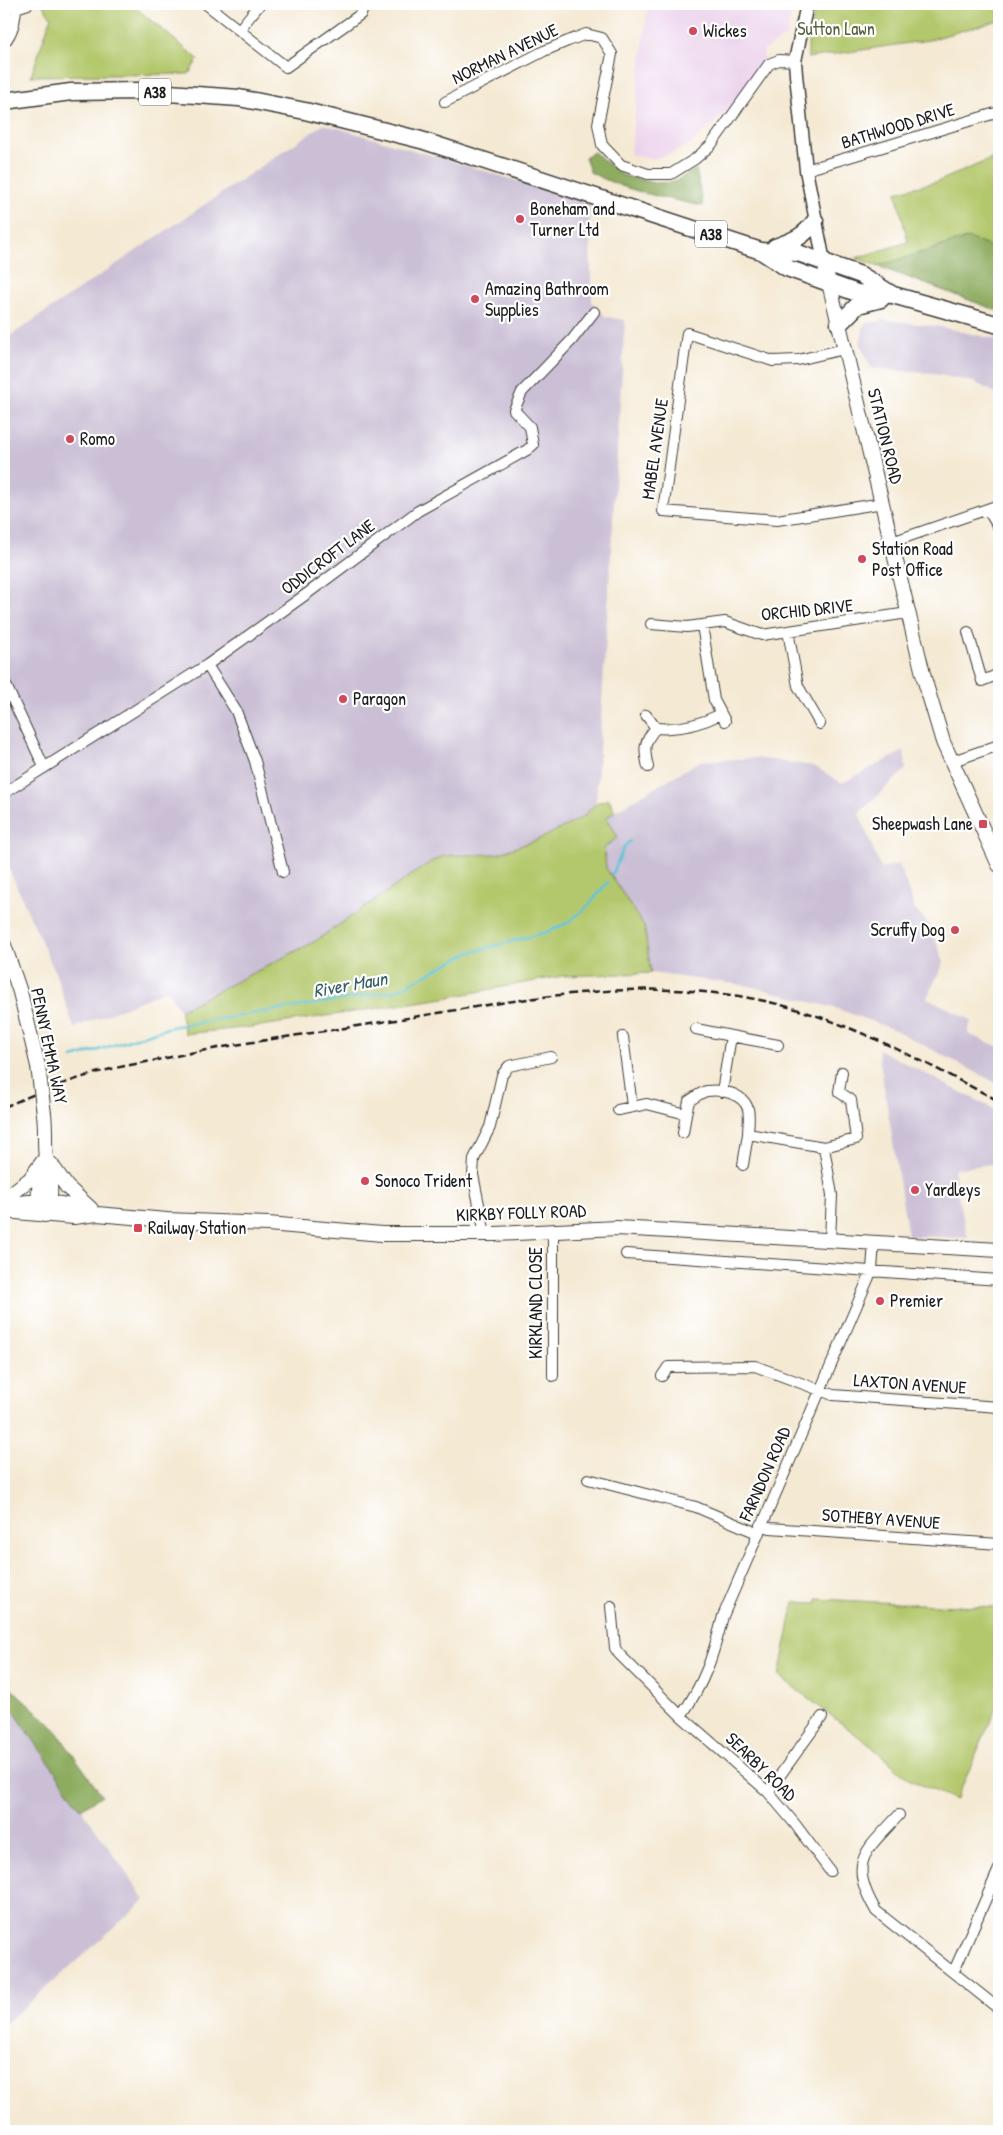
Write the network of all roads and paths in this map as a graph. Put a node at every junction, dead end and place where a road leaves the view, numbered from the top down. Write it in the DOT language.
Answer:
graph roads {
  1 [pos="28,4"];
  2 [pos="206,4"];
  3 [pos="260,4"];
  4 [pos="365,4"];
  5 [pos="807,4"];
  6 [pos="4,8"];
  7 [pos="16,8"];
  8 [pos="239,30"];
  9 [pos="4,43"];
  10 [pos="796,61"];
  11 [pos="4,101"];
  12 [pos="446,102"];
  13 [pos="999,112"];
  14 [pos="806,170"];
  15 [pos="815,221"];
  16 [pos="761,251"];
  17 [pos="824,262"];
  18 [pos="830,284"];
  19 [pos="893,295"];
  20 [pos="594,312"];
  21 [pos="839,324"];
  22 [pos="999,325"];
  23 [pos="844,349"];
  24 [pos="883,502"];
  25 [pos="999,505"];
  26 [pos="988,510"];
  27 [pos="999,528"];
  28 [pos="892,542"];
  29 [pos="908,613"];
  30 [pos="651,624"];
  31 [pos="702,625"];
  32 [pos="788,631"];
  33 [pos="968,632"];
  34 [pos="207,665"];
  35 [pos="999,674"];
  36 [pos="4,681"];
  37 [pos="646,715"];
  38 [pos="820,724"];
  39 [pos="656,728"];
  40 [pos="999,745"];
  41 [pos="953,761"];
  42 [pos="44,767"];
  43 [pos="648,767"];
  44 [pos="4,792"];
  45 [pos="999,865"];
  46 [pos="283,872"];
  47 [pos="4,944"];
  48 [pos="696,1029"];
  49 [pos="731,1036"];
  50 [pos="623,1037"];
  51 [pos="778,1045"];
  52 [pos="551,1057"];
  53 [pos="842,1072"];
  54 [pos="722,1092"];
  55 [pos="632,1106"];
  56 [pos="618,1110"];
  57 [pos="686,1114"];
  58 [pos="683,1133"];
  59 [pos="748,1134"];
  60 [pos="824,1147"];
  61 [pos="46,1157"];
  62 [pos="743,1166"];
  63 [pos="4,1199"];
  64 [pos="4,1207"];
  65 [pos="44,1207"];
  66 [pos="4,1211"];
  67 [pos="97,1214"];
  68 [pos="553,1231"];
  69 [pos="485,1234"];
  70 [pos="830,1240"];
  71 [pos="874,1242"];
  72 [pos="999,1250"];
  73 [pos="626,1254"];
  74 [pos="872,1270"];
  75 [pos="999,1280"];
  76 [pos="553,1376"];
  77 [pos="662,1376"];
  78 [pos="820,1391"];
  79 [pos="999,1406"];
  80 [pos="588,1479"];
  81 [pos="759,1529"];
  82 [pos="999,1544"];
  83 [pos="611,1606"];
  84 [pos="681,1716"];
  85 [pos="822,1717"];
  86 [pos="768,1792"];
  87 [pos="899,1815"];
  88 [pos="999,1869"];
  89 [pos="830,1871"];
  90 [pos="954,1971"];
  91 [pos="999,2009"];
  1 -- 7 [label="street"];
  2 -- 8 [label="street"];
  3 -- 8 [label="street"];
  4 -- 8 [label="street"];
  5 -- 10 [label="street, STATION ROAD"];
  6 -- 7 [label="street"];
  7 -- 9 [label="street"];
  10 -- 12 [label="street, NORMAN AVENUE"];
  10 -- 14 [label="street, STATION ROAD"];
  11 -- 16 [label="highway, A38"];
  13 -- 14 [label="street, BATHWOOD DRIVE"];
  14 -- 15 [label="street, STATION ROAD"];
  15 -- 16 [label="highway"];
  15 -- 17 [label="street, STATION ROAD"];
  16 -- 17 [label="highway, A38"];
  16 -- 18 [label="highway, A38"];
  17 -- 18 [label="main road, STATION ROAD"];
  17 -- 19 [label="highway, A38"];
  18 -- 19 [label="highway, A38"];
  18 -- 21 [label="main road, STATION ROAD"];
  19 -- 21 [label="highway"];
  19 -- 22 [label="highway, A38"];
  20 -- 34 [label="street, ODDICROFT LANE"];
  21 -- 23 [label="main road, STATION ROAD"];
  23 -- 24 [label="main road, STATION ROAD"];
  23 -- 24 [label="street, MABEL AVENUE"];
  24 -- 28 [label="main road, STATION ROAD"];
  25 -- 26 [label="street"];
  26 -- 27 [label="street"];
  26 -- 28 [label="street"];
  28 -- 29 [label="main road, STATION ROAD"];
  29 -- 32 [label="street, ORCHID DRIVE"];
  29 -- 41 [label="main road, STATION ROAD"];
  30 -- 31 [label="street, ORCHID DRIVE"];
  31 -- 32 [label="street, ORCHID DRIVE"];
  31 -- 39 [label="street"];
  32 -- 38 [label="street"];
  33 -- 35 [label="street"];
  34 -- 42 [label="street, ODDICROFT LANE"];
  34 -- 46 [label="street"];
  36 -- 42 [label="street"];
  37 -- 39 [label="street"];
  39 -- 43 [label="street"];
  40 -- 41 [label="street"];
  41 -- 45 [label="main road, STATION ROAD"];
  42 -- 44 [label="street, ODDICROFT LANE"];
  47 -- 61 [label="main road, PENNY EMMA WAY, bridge"];
  48 -- 49 [label="street"];
  49 -- 51 [label="street"];
  49 -- 54 [label="street"];
  50 -- 55 [label="street"];
  52 -- 69 [label="street"];
  53 -- 60 [label="street"];
  54 -- 57 [label="street"];
  54 -- 59 [label="street"];
  55 -- 56 [label="street"];
  55 -- 57 [label="street"];
  57 -- 58 [label="street"];
  59 -- 60 [label="street"];
  59 -- 62 [label="street"];
  60 -- 70 [label="street"];
  61 -- 63 [label="main road"];
  61 -- 65 [label="main road, PENNY EMMA WAY"];
  61 -- 67 [label="main road"];
  64 -- 65 [label="main road"];
  65 -- 66 [label="main road"];
  65 -- 67 [label="main road, KIRKBY FOLLY ROAD"];
  67 -- 69 [label="main road, KIRKBY FOLLY ROAD"];
  68 -- 69 [label="main road, KIRKBY FOLLY ROAD"];
  68 -- 70 [label="main road, KIRKBY FOLLY ROAD"];
  68 -- 76 [label="street, KIRKLAND CLOSE"];
  70 -- 71 [label="main road, KIRKBY FOLLY ROAD"];
  71 -- 72 [label="main road, KIRKBY FOLLY ROAD"];
  71 -- 74 [label="street, FARNDON ROAD"];
  73 -- 74 [label="street"];
  74 -- 75 [label="street"];
  74 -- 78 [label="street, FARNDON ROAD"];
  77 -- 78 [label="street, LAXTON AVENUE"];
  78 -- 79 [label="street, LAXTON AVENUE"];
  78 -- 81 [label="street, FARNDON ROAD"];
  80 -- 81 [label="street, SOTHEBY AVENUE"];
  81 -- 82 [label="street, SOTHEBY AVENUE"];
  81 -- 84 [label="street, FARNDON ROAD"];
  83 -- 84 [label="street, SEARBY ROAD"];
  84 -- 86 [label="street, SEARBY ROAD"];
  85 -- 86 [label="street"];
  86 -- 89 [label="street, SEARBY ROAD"];
  87 -- 90 [label="street"];
  88 -- 90 [label="street"];
  90 -- 91 [label="street"];
}
